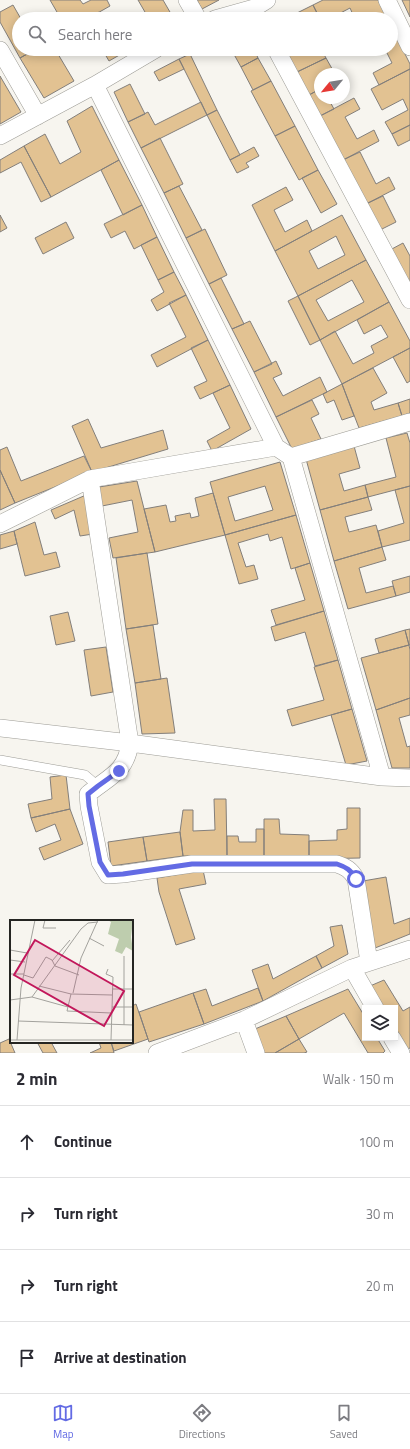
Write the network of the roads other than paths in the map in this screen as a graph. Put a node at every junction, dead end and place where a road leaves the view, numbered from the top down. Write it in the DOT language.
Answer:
graph roads {
  1 [pos="187,0"];
  2 [pos="387,0"];
  3 [pos="260,9"];
  4 [pos="194,12"];
  5 [pos="246,12"];
  6 [pos="393,12"];
  7 [pos="398,22"];
  8 [pos="410,47"];
  9 [pos="0,50"];
  10 [pos="144,56"];
  11 [pos="280,56"];
  12 [pos="95,85"];
  13 [pos="38,116"];
  14 [pos="0,136"];
  15 [pos="410,300"];
  16 [pos="410,422"];
  17 [pos="276,447"];
  18 [pos="291,457"];
  19 [pos="90,479"];
  20 [pos="0,524"];
  21 [pos="0,728"];
  22 [pos="130,743"];
  23 [pos="0,760"];
  24 [pos="382,776"];
  25 [pos="410,778"];
  26 [pos="98,786"];
  27 [pos="410,950"];
  28 [pos="369,962"];
  29 [pos="352,968"];
  30 [pos="373,1005"];
  31 [pos="244,1020"];
  32 [pos="394,1041"];
  33 [pos="157,1053"];
  34 [pos="256,1053"];
  35 [pos="401,1053"];
  1 -- 4 [label="street"];
  2 -- 6 [label="street"];
  3 -- 5 [label="street"];
  7 -- 8 [label="street"];
  9 -- 13 [label="street"];
  10 -- 12 [label="street"];
  11 -- 15 [label="street"];
  12 -- 13 [label="street"];
  12 -- 17 [label="street"];
  13 -- 14 [label="street"];
  16 -- 18 [label="street"];
  17 -- 18 [label="street"];
  17 -- 19 [label="street"];
  18 -- 24 [label="street"];
  19 -- 20 [label="street"];
  19 -- 22 [label="street"];
  21 -- 22 [label="street"];
  22 -- 24 [label="street"];
  22 -- 26 [label="street"];
  23 -- 26 [label="lane"];
  24 -- 25 [label="street"];
  26 -- 28 [label="street"];
  27 -- 28 [label="street"];
  28 -- 29 [label="street"];
  29 -- 30 [label="street"];
  29 -- 31 [label="street"];
  31 -- 33 [label="street"];
  31 -- 34 [label="street"];
  32 -- 35 [label="street"];
}
